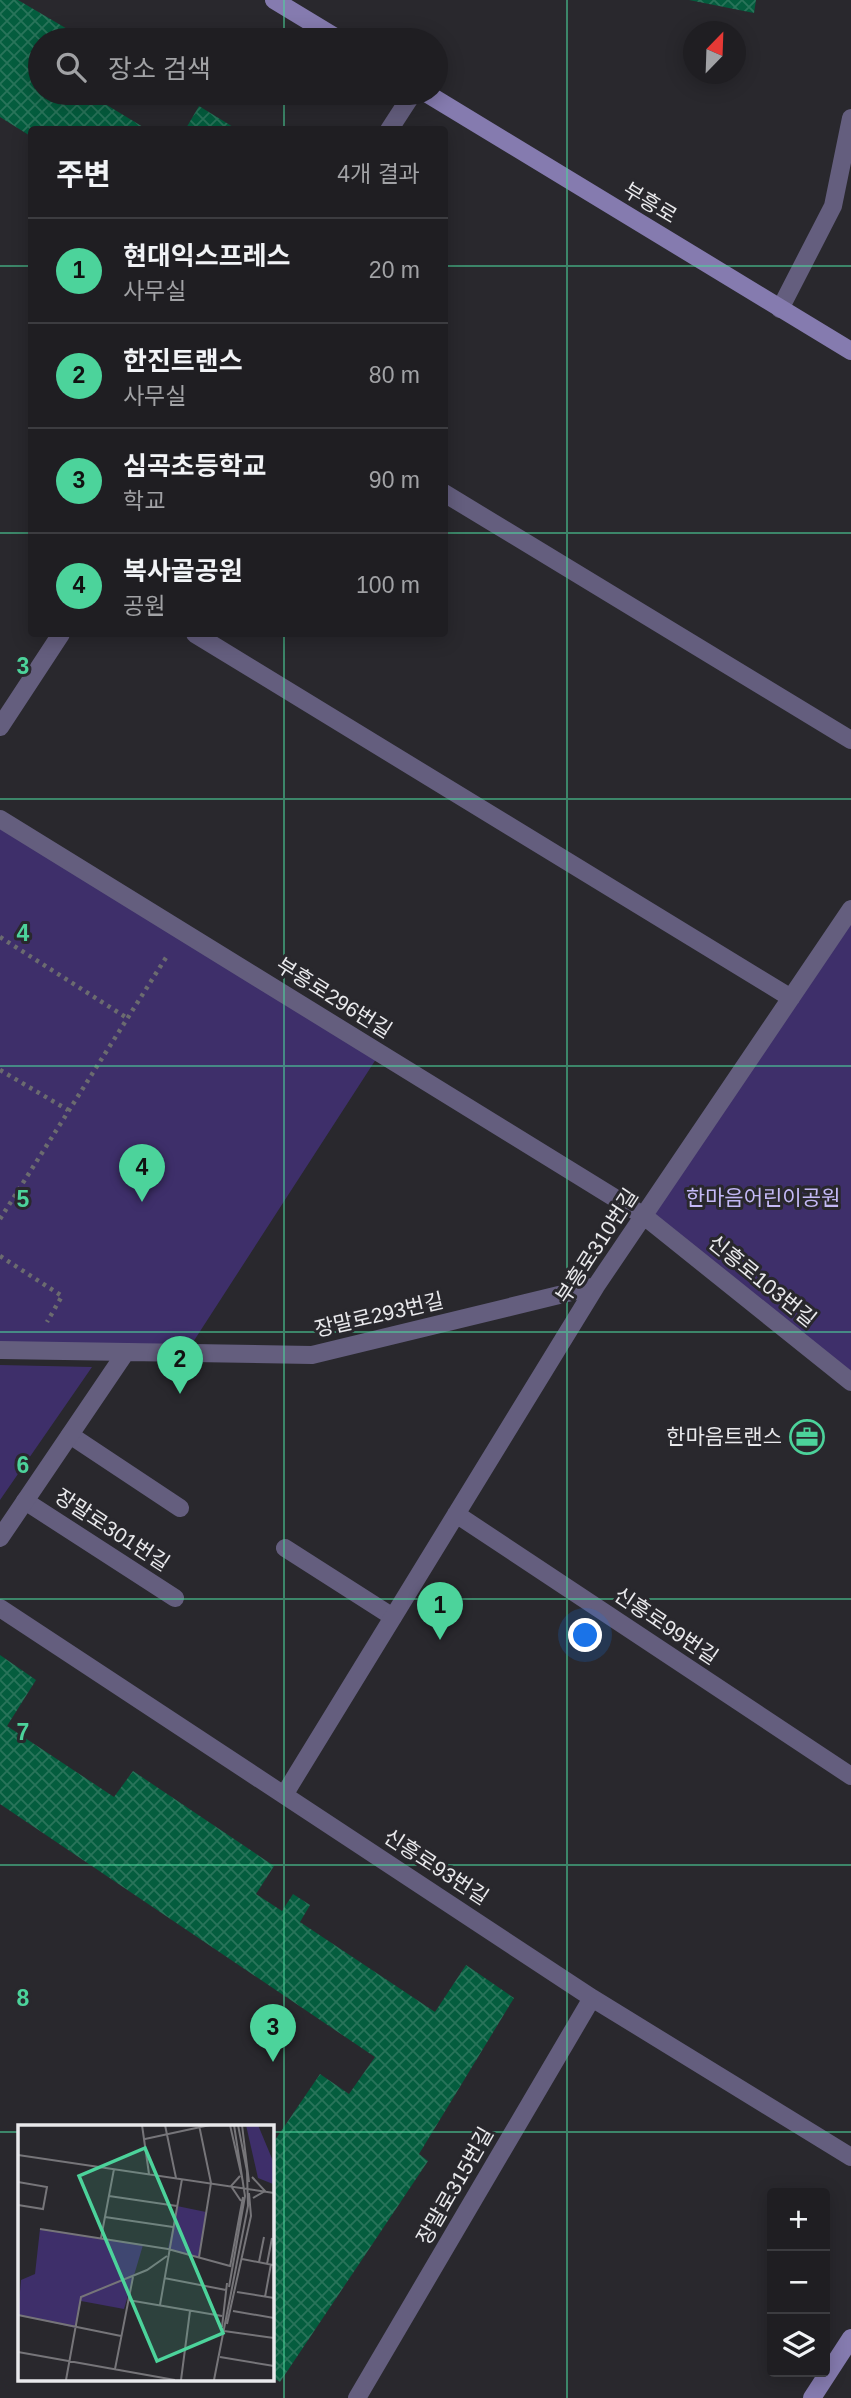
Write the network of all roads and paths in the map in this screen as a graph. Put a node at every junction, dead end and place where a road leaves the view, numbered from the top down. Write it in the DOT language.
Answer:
graph roads {
  1 [pos="274,0"];
  2 [pos="320,28"];
  3 [pos="405,105"];
  4 [pos="446,105"];
  5 [pos="851,118"];
  6 [pos="392,126"];
  7 [pos="780,309"];
  8 [pos="851,351"];
  9 [pos="448,495"];
  10 [pos="59,637"];
  11 [pos="200,637"];
  12 [pos="0,727"];
  13 [pos="851,740"];
  14 [pos="0,819"];
  15 [pos="851,909"];
  16 [pos="183,931"];
  17 [pos="0,937"];
  18 [pos="791,998"];
  19 [pos="127,1018"];
  20 [pos="0,1070"];
  21 [pos="69,1111"];
  22 [pos="644,1216"];
  23 [pos="0,1219"];
  24 [pos="0,1256"];
  25 [pos="596,1286"];
  26 [pos="0,1350"];
  27 [pos="31,1351"];
  28 [pos="126,1352"];
  29 [pos="851,1382"];
  30 [pos="70,1435"];
  31 [pos="25,1501"];
  32 [pos="180,1508"];
  33 [pos="456,1514"];
  34 [pos="0,1538"];
  35 [pos="285,1548"];
  36 [pos="175,1598"];
  37 [pos="0,1608"];
  38 [pos="393,1617"];
  39 [pos="851,1776"];
  40 [pos="284,1795"];
  41 [pos="592,1998"];
  42 [pos="851,2157"];
  43 [pos="851,2338"];
  44 [pos="357,2398"];
  45 [pos="812,2398"];
  1 -- 2 [label="street"];
  3 -- 6 [label="street"];
  4 -- 7 [label="street, 부흥로"];
  5 -- 7 [label="street"];
  7 -- 8 [label="street, 부흥로"];
  9 -- 13 [label="street"];
  10 -- 12 [label="street"];
  11 -- 18 [label="street"];
  14 -- 16 [label="street, 부흥로296번길"];
  15 -- 18 [label="street, 부흥로310번길"];
  16 -- 19 [label="path"];
  16 -- 22 [label="street, 부흥로296번길"];
  17 -- 19 [label="path"];
  18 -- 22 [label="street, 부흥로310번길"];
  19 -- 21 [label="path"];
  20 -- 21 [label="path"];
  21 -- 23 [label="path"];
  22 -- 25 [label="street, 부흥로310번길"];
  22 -- 29 [label="street, 신흥로103번길"];
  24 -- 27 [label="path"];
  25 -- 28 [label="street, 장말로293번길"];
  25 -- 33 [label="street, 부흥로310번길"];
  26 -- 27 [label="street, 장말로293번길"];
  27 -- 28 [label="street, 장말로293번길"];
  28 -- 30 [label="street, 장말로301번길"];
  30 -- 31 [label="street, 장말로301번길"];
  30 -- 32 [label="street"];
  31 -- 34 [label="street, 장말로301번길"];
  31 -- 36 [label="street, 장말로301번길"];
  33 -- 38 [label="street, 부흥로310번길"];
  33 -- 39 [label="street, 신흥로99번길"];
  35 -- 38 [label="street"];
  37 -- 40 [label="street, 신흥로93번길"];
  38 -- 40 [label="street, 부흥로310번길"];
  40 -- 41 [label="street, 신흥로93번길"];
  41 -- 42 [label="street, 신흥로93번길"];
  41 -- 44 [label="street, 장말로315번길"];
  43 -- 45 [label="street"];
}
